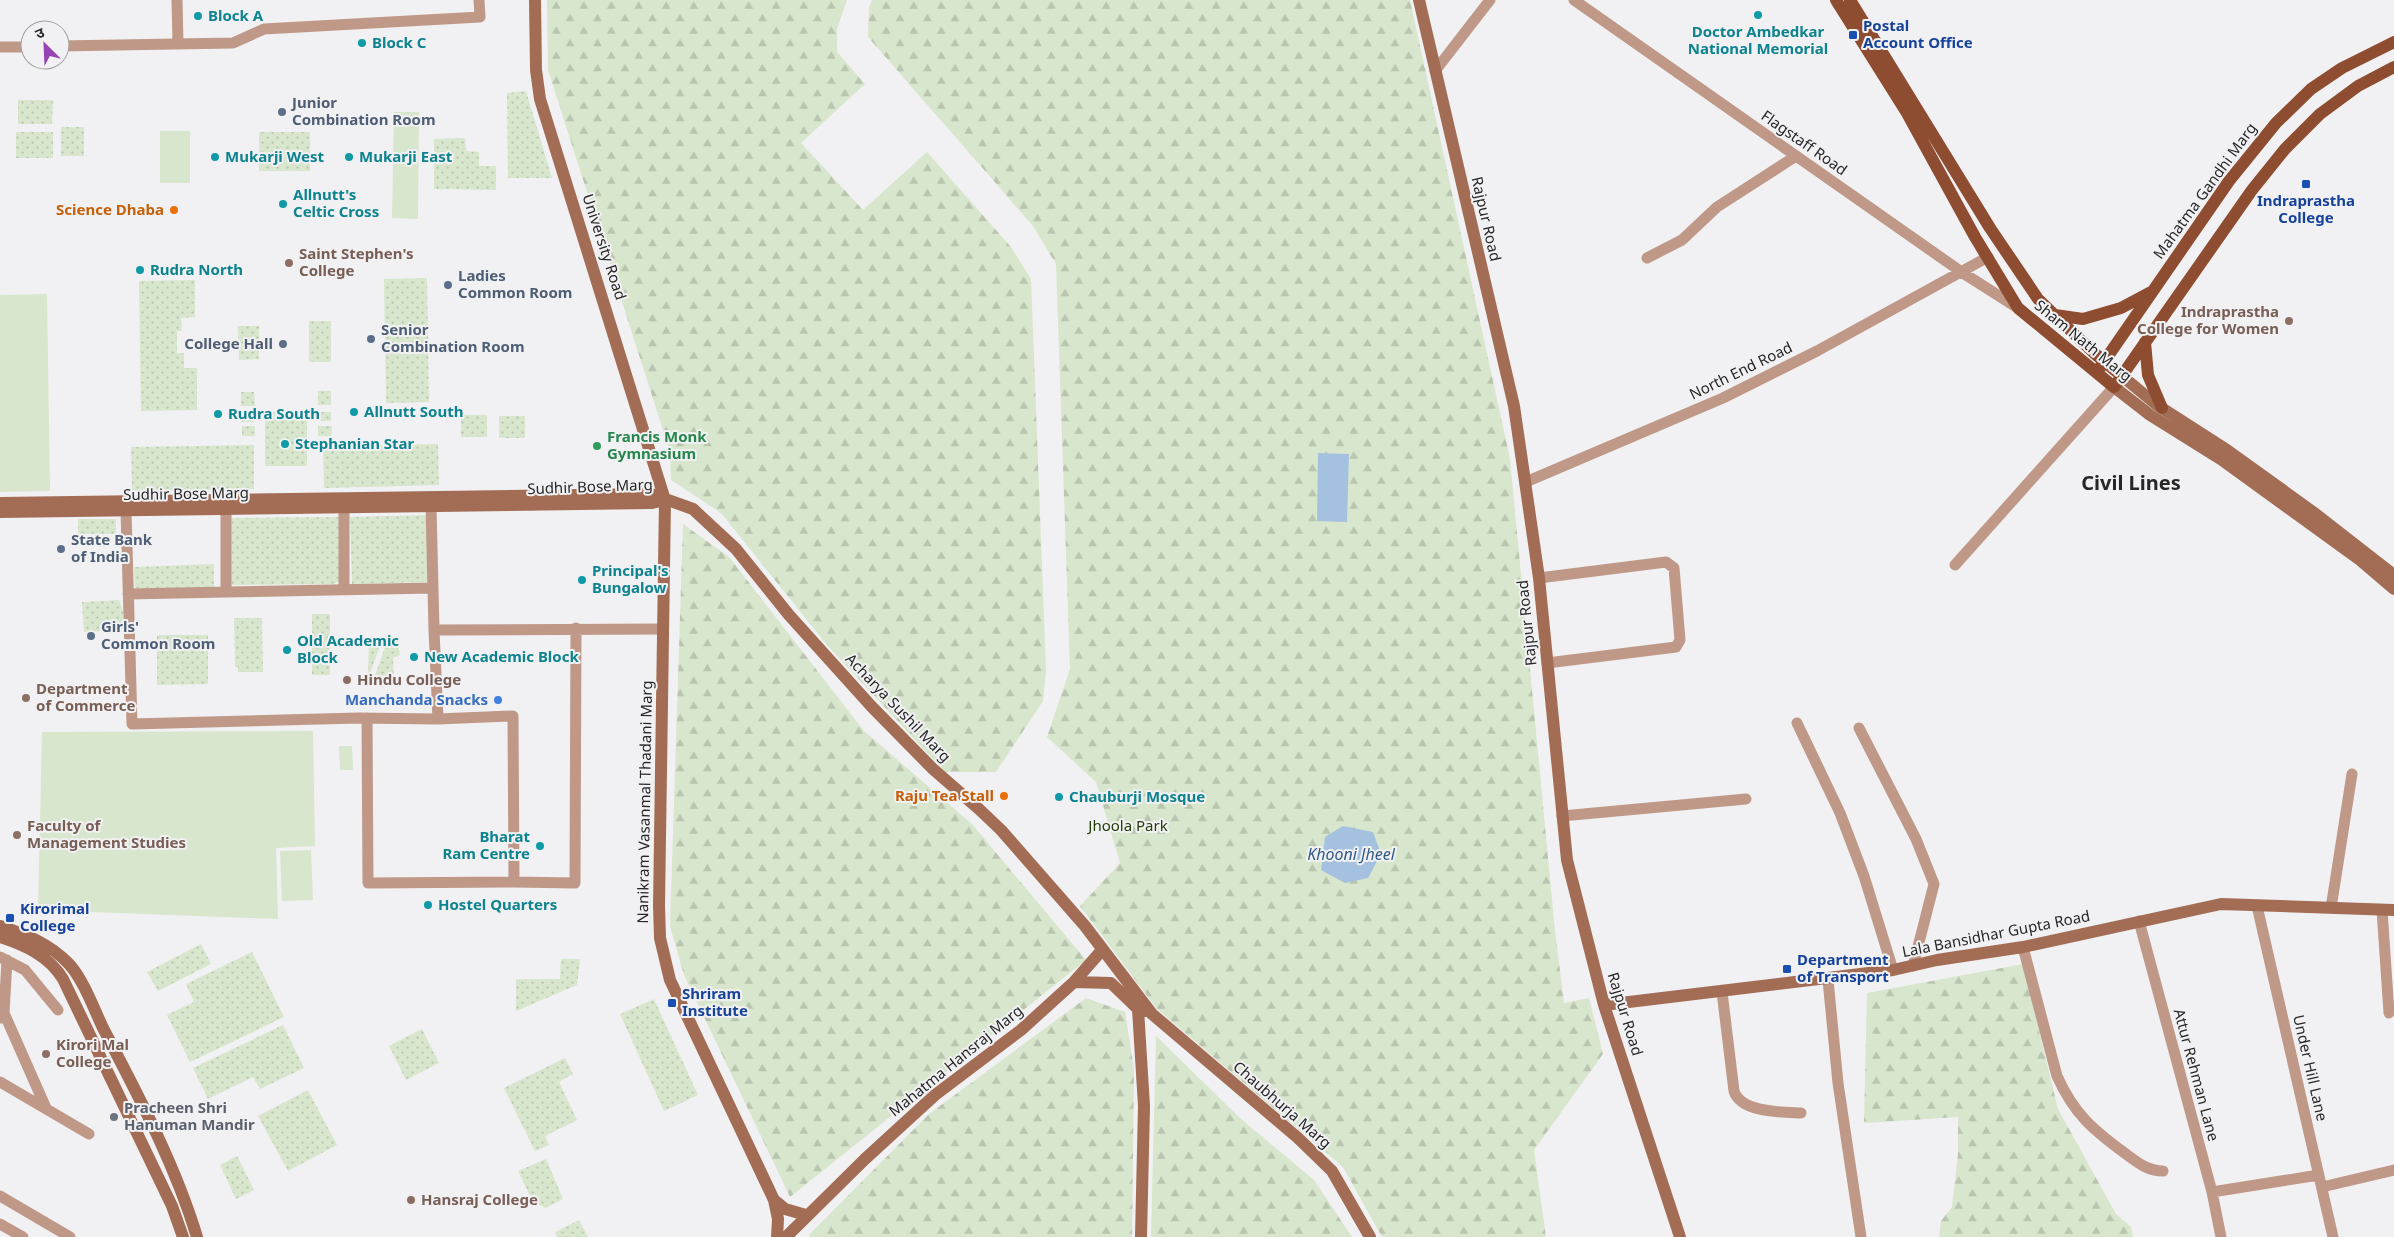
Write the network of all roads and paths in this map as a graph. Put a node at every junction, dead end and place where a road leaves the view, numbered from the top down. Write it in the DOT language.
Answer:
graph roads {
  1 [pos="177,0"];
  2 [pos="479,0"];
  3 [pos="535,0"];
  4 [pos="1419,0"];
  5 [pos="1490,0"];
  6 [pos="1574,0"];
  7 [pos="1836,0"];
  8 [pos="1850,0"];
  9 [pos="2394,42"];
  10 [pos="178,43"];
  11 [pos="70,46"];
  12 [pos="0,47"];
  13 [pos="20,47"];
  14 [pos="2394,67"];
  15 [pos="1435,72"];
  16 [pos="1796,156"];
  17 [pos="1647,258"];
  18 [pos="1988,258"];
  19 [pos="1962,273"];
  20 [pos="2153,291"];
  21 [pos="2018,308"];
  22 [pos="2055,315"];
  23 [pos="2145,342"];
  24 [pos="2104,361"];
  25 [pos="2096,373"];
  26 [pos="2122,376"];
  27 [pos="2114,387"];
  28 [pos="2162,408"];
  29 [pos="1526,482"];
  30 [pos="665,500"];
  31 [pos="0,503"];
  32 [pos="431,506"];
  33 [pos="344,508"];
  34 [pos="226,510"];
  35 [pos="0,512"];
  36 [pos="126,515"];
  37 [pos="1955,565"];
  38 [pos="2394,575"];
  39 [pos="1539,578"];
  40 [pos="433,588"];
  41 [pos="2394,589"];
  42 [pos="344,590"];
  43 [pos="226,592"];
  44 [pos="128,594"];
  45 [pos="576,628"];
  46 [pos="663,629"];
  47 [pos="434,630"];
  48 [pos="1547,663"];
  49 [pos="367,718"];
  50 [pos="438,719"];
  51 [pos="1797,723"];
  52 [pos="1860,728"];
  53 [pos="2352,774"];
  54 [pos="1746,800"];
  55 [pos="1562,816"];
  56 [pos="514,882"];
  57 [pos="2257,906"];
  58 [pos="2332,908"];
  59 [pos="2388,910"];
  60 [pos="2139,921"];
  61 [pos="0,926"];
  62 [pos="0,937"];
  63 [pos="2023,947"];
  64 [pos="1102,950"];
  65 [pos="3,959"];
  66 [pos="1913,966"];
  67 [pos="1893,970"];
  68 [pos="1828,980"];
  69 [pos="1074,982"];
  70 [pos="1722,992"];
  71 [pos="1604,1006"];
  72 [pos="1138,1009"];
  73 [pos="58,1010"];
  74 [pos="2389,1013"];
  75 [pos="1152,1014"];
  76 [pos="2,1016"];
  77 [pos="0,1082"];
  78 [pos="136,1092"];
  79 [pos="121,1098"];
  80 [pos="46,1108"];
  81 [pos="1801,1113"];
  82 [pos="89,1134"];
  83 [pos="2164,1172"];
  84 [pos="2392,1174"];
  85 [pos="2319,1175"];
  86 [pos="2322,1187"];
  87 [pos="2212,1192"];
  88 [pos="0,1196"];
  89 [pos="774,1200"];
  90 [pos="806,1215"];
  91 [pos="0,1224"];
  92 [pos="23,1237"];
  93 [pos="70,1237"];
  94 [pos="183,1237"];
  95 [pos="197,1237"];
  96 [pos="777,1237"];
  97 [pos="786,1237"];
  98 [pos="1141,1237"];
  99 [pos="1370,1237"];
  100 [pos="1680,1237"];
  101 [pos="1860,1237"];
  102 [pos="2221,1237"];
  103 [pos="2333,1237"];
  1 -- 10 [label="street"];
  2 -- 10 [label="street"];
  3 -- 30 [label="street, University Road"];
  4 -- 15 [label="street, Rajpur Road"];
  5 -- 15 [label="street"];
  6 -- 16 [label="street, Flagstaff Road"];
  7 -- 18 [label="main road, Sham Nath Marg"];
  8 -- 22 [label="main road, Sham Nath Marg"];
  9 -- 20 [label="main road, Mahatma Gandhi Marg"];
  10 -- 11 [label="street"];
  12 -- 13 [label="street"];
  14 -- 23 [label="main road"];
  15 -- 29 [label="street, Rajpur Road"];
  16 -- 17 [label="street"];
  16 -- 19 [label="street, Flagstaff Road"];
  18 -- 19 [label="street, North End Road"];
  18 -- 21 [label="main road, Sham Nath Marg"];
  19 -- 21 [label="street, Flagstaff Road"];
  19 -- 29 [label="street, North End Road"];
  20 -- 22 [label="main road"];
  20 -- 24 [label="main road, Mahatma Gandhi Marg"];
  21 -- 25 [label="main road, Sham Nath Marg"];
  22 -- 24 [label="main road, Sham Nath Marg"];
  23 -- 26 [label="main road"];
  23 -- 28 [label="main road"];
  24 -- 25 [label="main road, Mahatma Gandhi Marg"];
  24 -- 26 [label="main road, Sham Nath Marg"];
  25 -- 27 [label="main road, Sham Nath Marg"];
  26 -- 27 [label="main road"];
  26 -- 28 [label="street, Sham Nath Marg"];
  27 -- 37 [label="street"];
  27 -- 41 [label="street, Sham Nath Marg"];
  28 -- 38 [label="street, Sham Nath Marg"];
  29 -- 39 [label="street, Rajpur Road"];
  30 -- 31 [label="street, Sudhir Bose Marg"];
  30 -- 32 [label="street, Sudhir Bose Marg"];
  30 -- 46 [label="street, Nanikram Vasanmal Thadani Marg"];
  30 -- 64 [label="street, Acharya Sushil Marg"];
  32 -- 33 [label="street, Sudhir Bose Marg"];
  32 -- 40 [label="street"];
  33 -- 34 [label="street, Sudhir Bose Marg"];
  33 -- 42 [label="street"];
  34 -- 36 [label="street, Sudhir Bose Marg"];
  34 -- 43 [label="street"];
  35 -- 36 [label="street, Sudhir Bose Marg"];
  36 -- 44 [label="street"];
  39 -- 48 [label="street, Rajpur Road"];
  39 -- 48 [label="street"];
  40 -- 42 [label="street"];
  40 -- 47 [label="street"];
  42 -- 43 [label="street"];
  43 -- 44 [label="street"];
  44 -- 49 [label="street"];
  45 -- 46 [label="street"];
  45 -- 47 [label="street"];
  45 -- 56 [label="street"];
  46 -- 89 [label="street, Nanikram Vasanmal Thadani Marg"];
  47 -- 50 [label="street"];
  48 -- 55 [label="street, Rajpur Road"];
  49 -- 50 [label="street"];
  49 -- 56 [label="street"];
  50 -- 56 [label="street"];
  51 -- 67 [label="street"];
  52 -- 66 [label="street"];
  53 -- 58 [label="street"];
  54 -- 55 [label="street"];
  55 -- 71 [label="street, Rajpur Road"];
  57 -- 58 [label="street, Lala Bansidhar Gupta Road"];
  57 -- 60 [label="street, Lala Bansidhar Gupta Road"];
  57 -- 85 [label="street, Under Hill Lane"];
  58 -- 59 [label="street, Lala Bansidhar Gupta Road"];
  59 -- 74 [label="street"];
  60 -- 63 [label="street, Lala Bansidhar Gupta Road"];
  60 -- 87 [label="street, Attur Rehman Lane"];
  61 -- 78 [label="street"];
  62 -- 79 [label="street"];
  63 -- 66 [label="street, Lala Bansidhar Gupta Road"];
  63 -- 83 [label="street"];
  64 -- 69 [label="street, Mahatma Hansraj Marg"];
  64 -- 75 [label="street, Acharya Sushil Marg"];
  65 -- 73 [label="street"];
  65 -- 76 [label="street"];
  66 -- 67 [label="street, Lala Bansidhar Gupta Road"];
  67 -- 68 [label="street, Lala Bansidhar Gupta Road"];
  68 -- 70 [label="street, Lala Bansidhar Gupta Road"];
  68 -- 101 [label="street"];
  69 -- 72 [label="street"];
  69 -- 90 [label="street, Mahatma Hansraj Marg"];
  70 -- 71 [label="street, Lala Bansidhar Gupta Road"];
  70 -- 81 [label="street"];
  71 -- 100 [label="street, Rajpur Road"];
  72 -- 75 [label="street"];
  72 -- 98 [label="street"];
  75 -- 99 [label="street, Chaubhurja Marg"];
  76 -- 80 [label="street"];
  77 -- 80 [label="street"];
  78 -- 79 [label="street"];
  78 -- 95 [label="street"];
  79 -- 94 [label="street"];
  80 -- 82 [label="street"];
  84 -- 86 [label="street"];
  85 -- 86 [label="street, Under Hill Lane"];
  85 -- 87 [label="street"];
  86 -- 103 [label="street, Under Hill Lane"];
  87 -- 102 [label="street, Attur Rehman Lane"];
  88 -- 93 [label="street"];
  89 -- 90 [label="street"];
  89 -- 96 [label="street, Nanikram Vasanmal Thadani Marg"];
  90 -- 97 [label="street, Mahatma Hansraj Marg"];
  91 -- 92 [label="street"];
}
